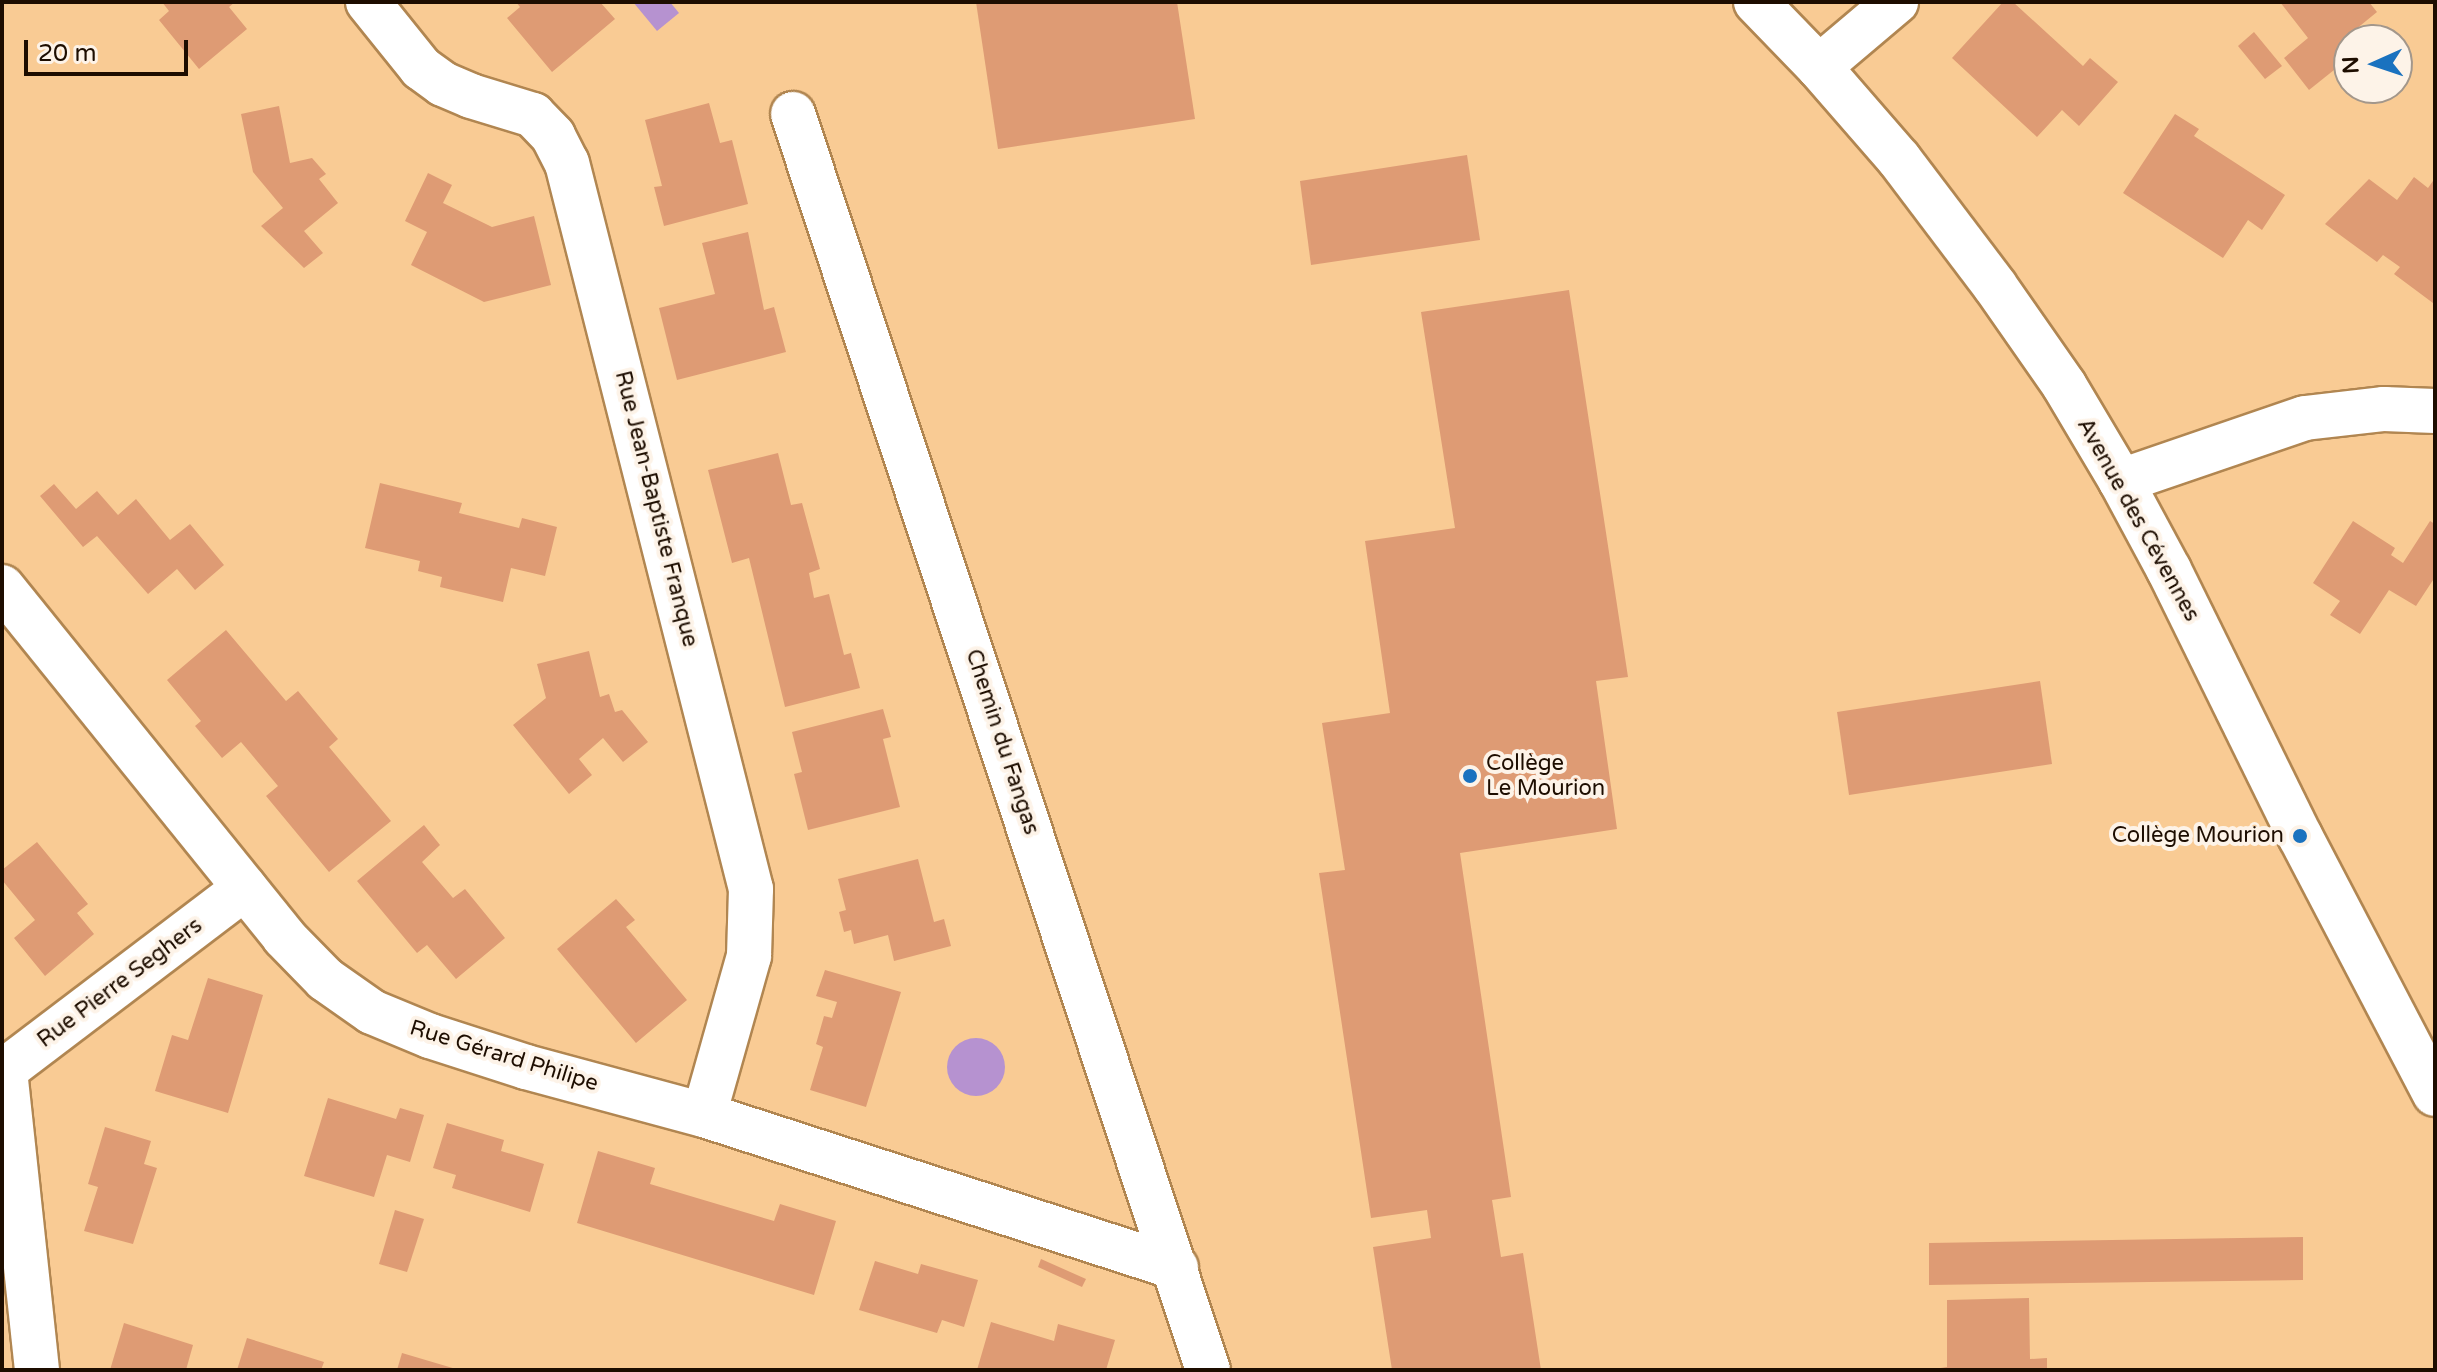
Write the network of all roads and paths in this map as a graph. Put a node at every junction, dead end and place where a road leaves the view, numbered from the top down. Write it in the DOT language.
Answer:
graph roads {
  1 [pos="368,2"];
  2 [pos="1756,2"];
  3 [pos="1896,2"];
  4 [pos="1819,67"];
  5 [pos="793,114"];
  6 [pos="2435,411"];
  7 [pos="2121,481"];
  8 [pos="2,587"];
  9 [pos="245,888"];
  10 [pos="4,1068"];
  11 [pos="2435,1094"];
  12 [pos="704,1115"];
  13 [pos="1176,1267"];
  14 [pos="37,1370"];
  15 [pos="1208,1370"];
  1 -- 12 [label="street, Rue Jean-Baptiste Franque"];
  2 -- 4 [label="street, Avenue des Cévennes"];
  3 -- 4 [label="street"];
  4 -- 7 [label="street, Avenue des Cévennes"];
  5 -- 13 [label="street, Chemin du Fangas"];
  6 -- 7 [label="street"];
  7 -- 11 [label="street, Avenue des Cévennes"];
  8 -- 9 [label="street, Rue Gérard Philipe"];
  9 -- 10 [label="street, Rue Pierre Seghers"];
  9 -- 12 [label="street, Rue Gérard Philipe"];
  10 -- 14 [label="street, Rue Pierre Seghers"];
  12 -- 13 [label="street, Rue Gérard Philipe"];
  13 -- 15 [label="street, Chemin du Fangas"];
}
